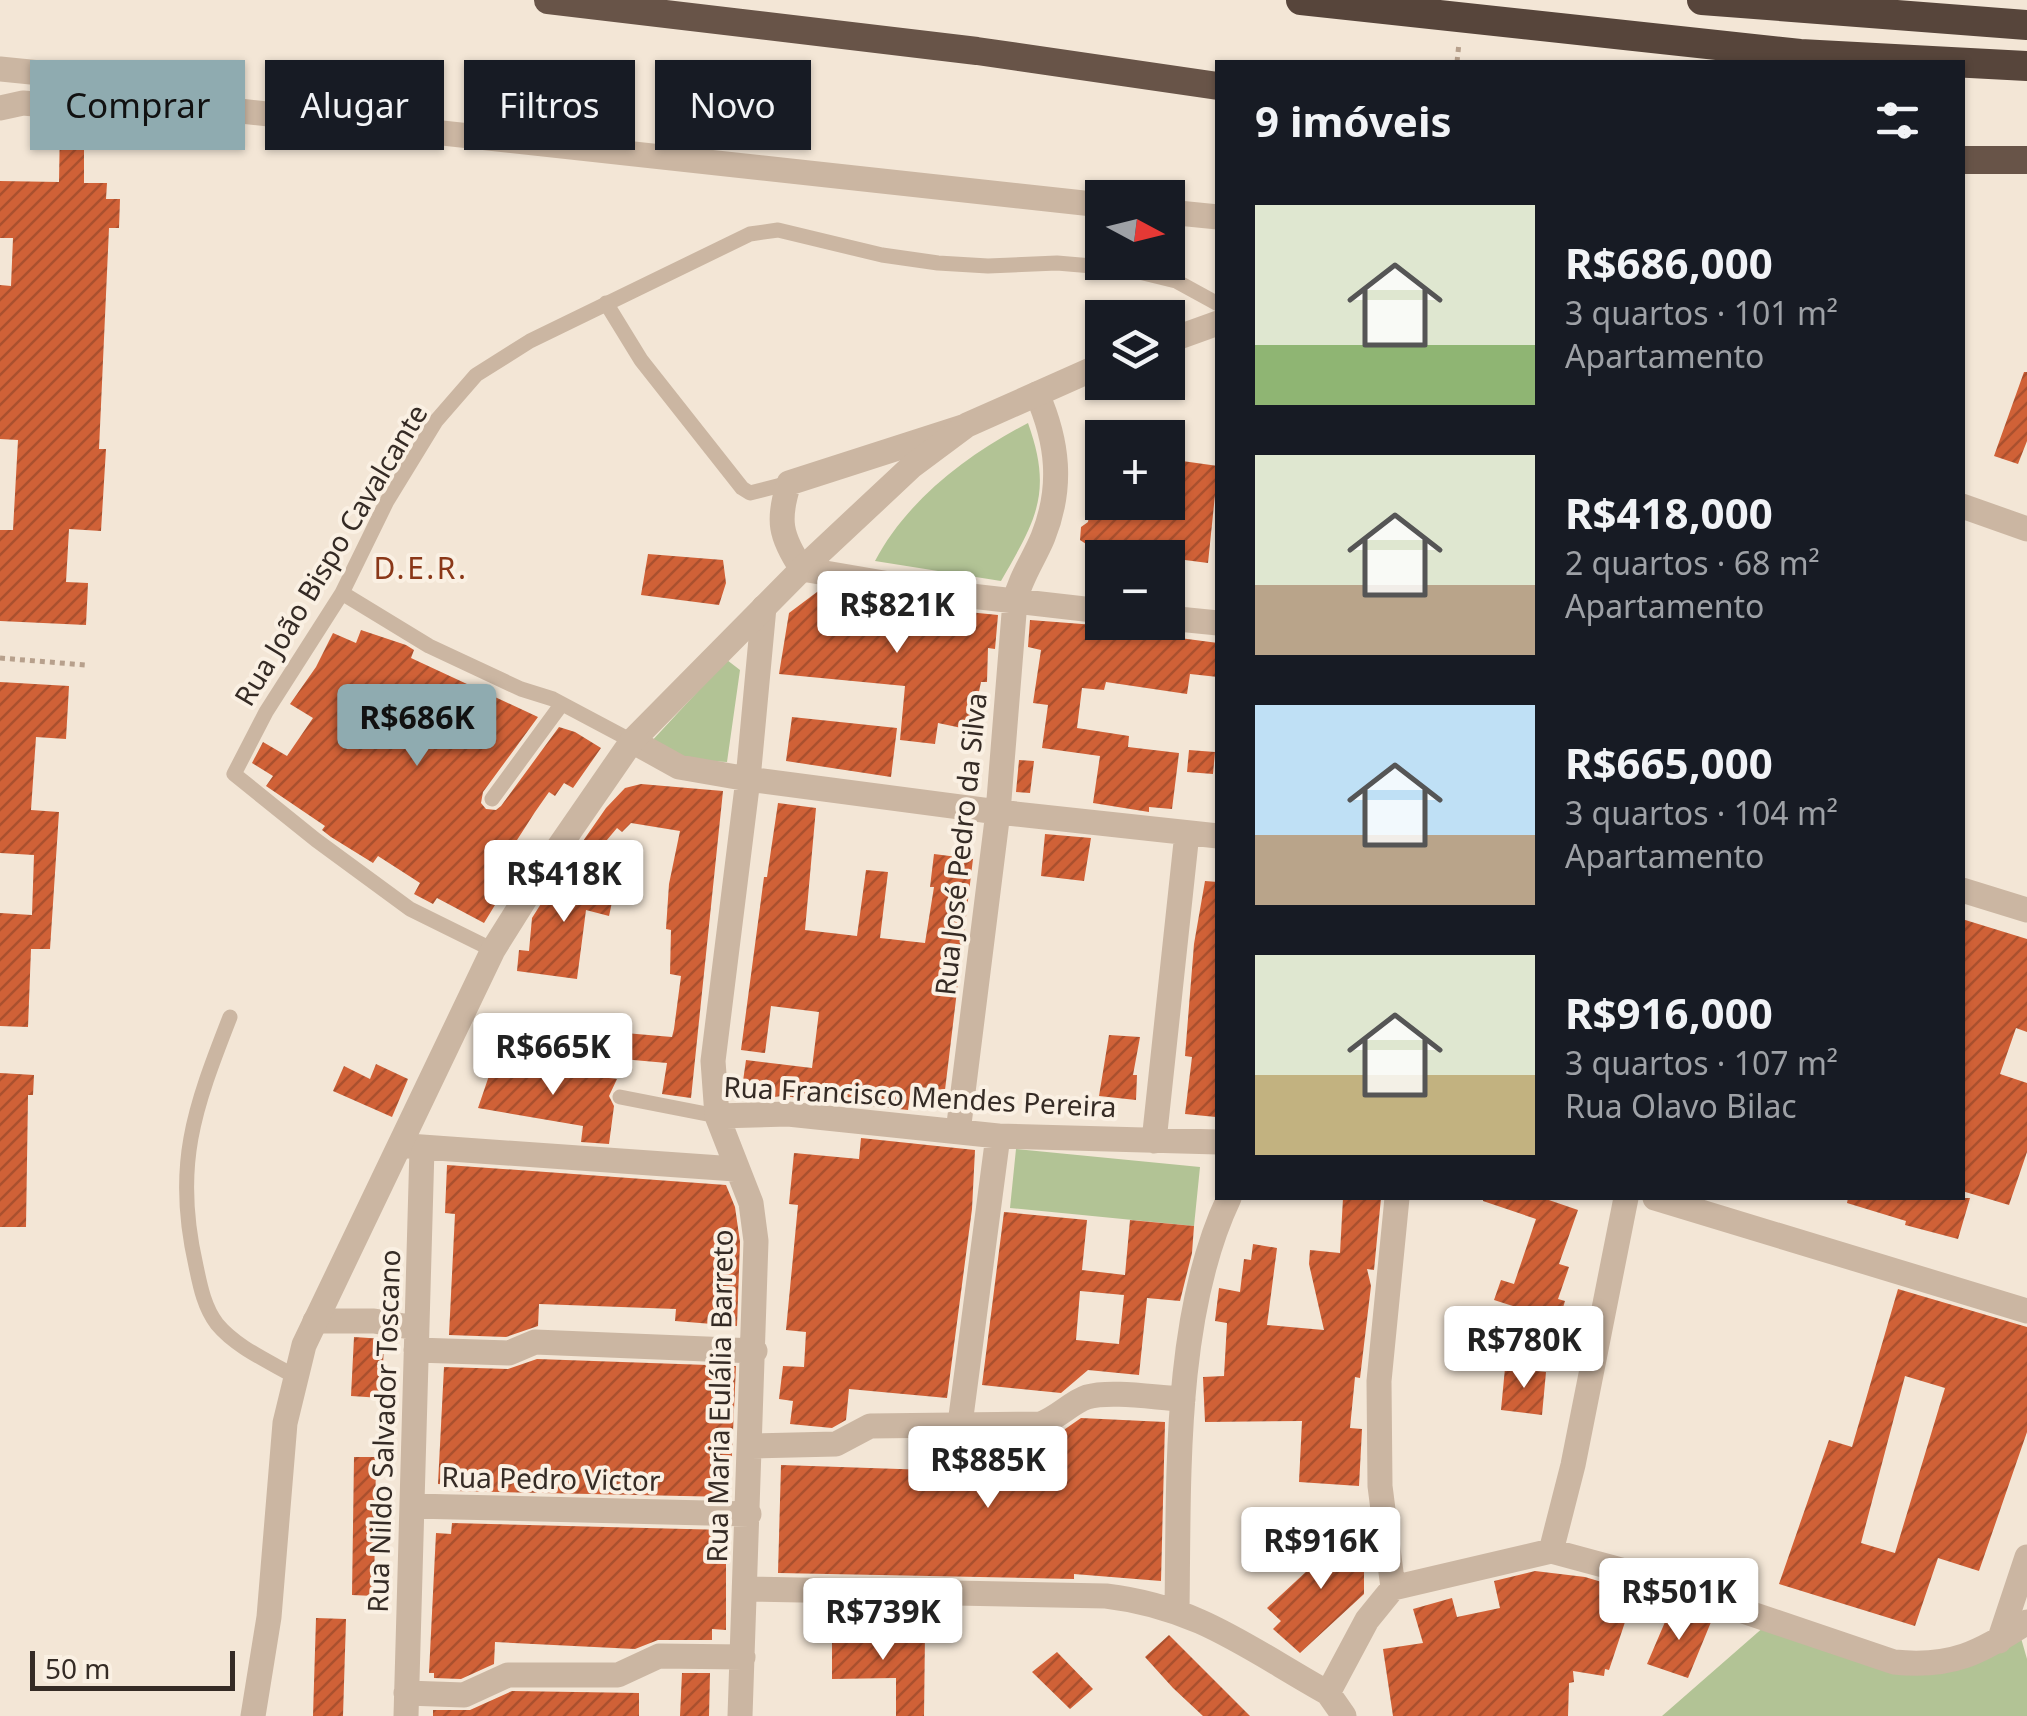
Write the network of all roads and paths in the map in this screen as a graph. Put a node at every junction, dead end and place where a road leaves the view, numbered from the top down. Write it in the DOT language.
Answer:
graph roads {
  1 [pos="548,0"];
  2 [pos="1301,0"];
  3 [pos="1702,0"];
  4 [pos="2027,25"];
  5 [pos="1914,60"];
  6 [pos="1965,63"];
  7 [pos="2027,66"];
  8 [pos="0,69"];
  9 [pos="30,72"];
  10 [pos="1215,86"];
  11 [pos="30,104"];
  12 [pos="0,108"];
  13 [pos="245,111"];
  14 [pos="1965,160"];
  15 [pos="2027,160"];
  16 [pos="1085,202"];
  17 [pos="1185,214"];
  18 [pos="1215,217"];
  19 [pos="1215,302"];
  20 [pos="606,303"];
  21 [pos="1215,324"];
  22 [pos="1185,335"];
  23 [pos="1085,373"];
  24 [pos="1037,394"];
  25 [pos="967,425"];
  26 [pos="789,482"];
  27 [pos="1965,507"];
  28 [pos="2027,529"];
  29 [pos="802,569"];
  30 [pos="342,593"];
  31 [pos="1015,602"];
  32 [pos="764,607"];
  33 [pos="1085,609"];
  34 [pos="1185,620"];
  35 [pos="1215,623"];
  36 [pos="0,658"];
  37 [pos="85,666"];
  38 [pos="561,704"];
  39 [pos="632,742"];
  40 [pos="748,779"];
  41 [pos="492,799"];
  42 [pos="998,812"];
  43 [pos="1187,833"];
  44 [pos="1215,836"];
  45 [pos="1965,891"];
  46 [pos="2027,910"];
  47 [pos="493,950"];
  48 [pos="230,1018"];
  49 [pos="620,1097"];
  50 [pos="717,1116"];
  51 [pos="958,1132"];
  52 [pos="998,1136"];
  53 [pos="1154,1140"];
  54 [pos="1215,1142"];
  55 [pos="410,1146"];
  56 [pos="736,1169"];
  57 [pos="1228,1200"];
  58 [pos="1398,1200"];
  59 [pos="1626,1200"];
  60 [pos="1662,1200"];
  61 [pos="2027,1311"];
  62 [pos="314,1321"];
  63 [pos="416,1339"];
  64 [pos="755,1351"];
  65 [pos="294,1376"];
  66 [pos="1183,1400"];
  67 [pos="960,1424"];
  68 [pos="752,1446"];
  69 [pos="412,1506"];
  70 [pos="749,1514"];
  71 [pos="1551,1551"];
  72 [pos="2027,1556"];
  73 [pos="1393,1588"];
  74 [pos="746,1589"];
  75 [pos="1178,1610"];
  76 [pos="2027,1622"];
  77 [pos="1999,1641"];
  78 [pos="743,1656"];
  79 [pos="1328,1693"];
  80 [pos="406,1704"];
  81 [pos="252,1716"];
  82 [pos="740,1716"];
  83 [pos="1344,1716"];
  1 -- 10 [label="highway"];
  2 -- 5 [label="highway"];
  3 -- 4 [label="highway"];
  6 -- 7 [label="highway"];
  8 -- 9 [label="street"];
  11 -- 12 [label="street"];
  13 -- 16 [label="street"];
  14 -- 15 [label="highway"];
  17 -- 18 [label="street"];
  19 -- 20 [label="lane, Rua João Bispo Cavalcante"];
  20 -- 26 [label="lane"];
  20 -- 30 [label="lane, Rua João Bispo Cavalcante"];
  21 -- 22 [label="street"];
  23 -- 24 [label="street"];
  24 -- 25 [label="street"];
  24 -- 31 [label="street, Rua José Pedro da Silva"];
  25 -- 26 [label="street"];
  25 -- 29 [label="street"];
  26 -- 29 [label="street"];
  27 -- 28 [label="street"];
  29 -- 31 [label="street"];
  29 -- 32 [label="street"];
  30 -- 38 [label="lane"];
  30 -- 47 [label="lane, Rua João Bispo Cavalcante"];
  31 -- 33 [label="street"];
  31 -- 42 [label="street, Rua José Pedro da Silva"];
  32 -- 39 [label="street"];
  32 -- 40 [label="street, Rua Maria Eulália Barreto"];
  34 -- 35 [label="street"];
  36 -- 37 [label="path"];
  38 -- 39 [label="lane"];
  38 -- 41 [label="lane"];
  39 -- 40 [label="street"];
  39 -- 47 [label="street"];
  40 -- 42 [label="street"];
  40 -- 50 [label="street, Rua Maria Eulália Barreto"];
  42 -- 43 [label="street"];
  42 -- 51 [label="street, Rua José Pedro da Silva"];
  43 -- 44 [label="street"];
  43 -- 53 [label="street"];
  45 -- 46 [label="street"];
  47 -- 55 [label="street"];
  48 -- 65 [label="lane"];
  49 -- 50 [label="lane, Rua Francisco Mendes Pereira"];
  50 -- 51 [label="street, Rua Francisco Mendes Pereira"];
  50 -- 56 [label="street, Rua Maria Eulália Barreto"];
  51 -- 52 [label="street, Rua Francisco Mendes Pereira"];
  52 -- 53 [label="street, Rua Francisco Mendes Pereira"];
  52 -- 67 [label="street"];
  53 -- 54 [label="street, Rua Francisco Mendes Pereira"];
  55 -- 56 [label="street"];
  55 -- 62 [label="street"];
  55 -- 63 [label="street, Rua Nildo Salvador Toscano"];
  56 -- 64 [label="street, Rua Maria Eulália Barreto"];
  57 -- 66 [label="street"];
  58 -- 73 [label="street"];
  59 -- 71 [label="street"];
  60 -- 61 [label="street"];
  62 -- 63 [label="street"];
  62 -- 65 [label="street"];
  63 -- 64 [label="street"];
  63 -- 69 [label="street, Rua Nildo Salvador Toscano"];
  64 -- 68 [label="street, Rua Maria Eulália Barreto"];
  65 -- 81 [label="street"];
  66 -- 67 [label="street"];
  66 -- 75 [label="street"];
  67 -- 68 [label="street"];
  68 -- 70 [label="street, Rua Maria Eulália Barreto"];
  69 -- 70 [label="street, Rua Pedro Victor"];
  69 -- 80 [label="street, Rua Nildo Salvador Toscano"];
  70 -- 74 [label="street, Rua Maria Eulália Barreto"];
  71 -- 73 [label="street"];
  71 -- 77 [label="street"];
  72 -- 77 [label="street"];
  73 -- 79 [label="street"];
  74 -- 75 [label="street"];
  74 -- 78 [label="street, Rua Maria Eulália Barreto"];
  75 -- 79 [label="street"];
  76 -- 77 [label="street"];
  78 -- 80 [label="street"];
  78 -- 82 [label="street, Rua Maria Eulália Barreto"];
  79 -- 83 [label="street"];
}
